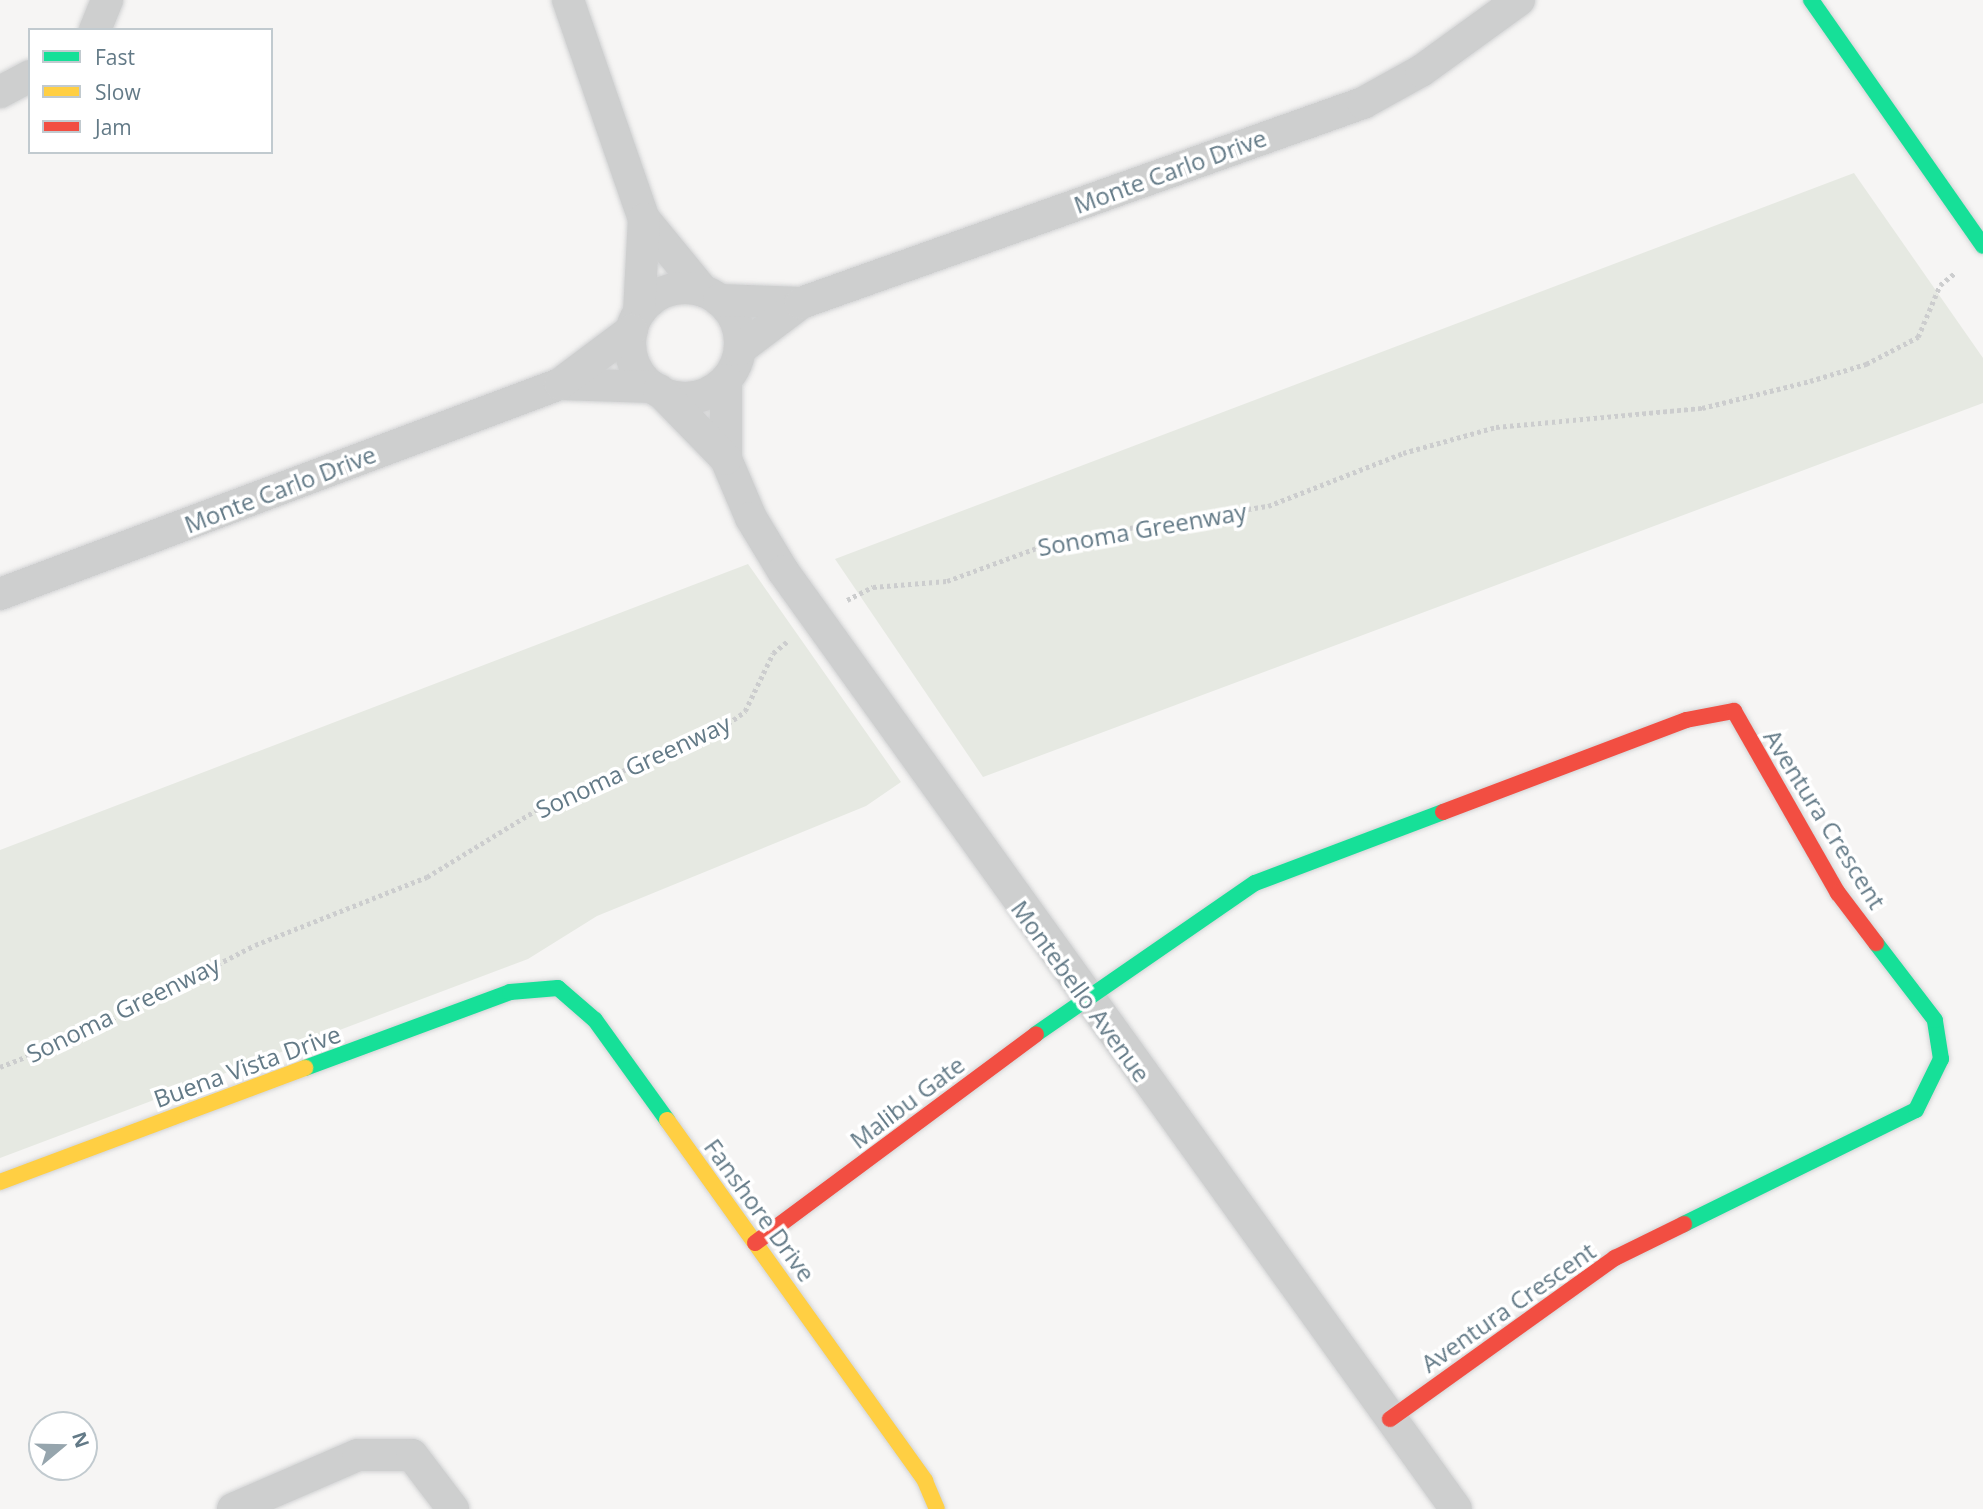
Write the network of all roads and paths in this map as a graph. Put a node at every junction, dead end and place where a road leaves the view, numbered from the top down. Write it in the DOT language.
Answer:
graph roads {
  1 [pos="107,0"];
  2 [pos="568,0"];
  3 [pos="1518,0"];
  4 [pos="1811,0"];
  5 [pos="96,28"];
  6 [pos="28,77"];
  7 [pos="0,92"];
  8 [pos="644,219"];
  9 [pos="1983,246"];
  10 [pos="1965,265"];
  11 [pos="711,295"];
  12 [pos="801,303"];
  13 [pos="635,322"];
  14 [pos="740,349"];
  15 [pos="726,380"];
  16 [pos="560,384"];
  17 [pos="656,389"];
  18 [pos="726,459"];
  19 [pos="0,594"];
  20 [pos="817,619"];
  21 [pos="510,992"];
  22 [pos="1086,999"];
  23 [pos="0,1067"];
  24 [pos="0,1182"];
  25 [pos="755,1243"];
  26 [pos="1390,1419"];
  27 [pos="233,1509"];
  28 [pos="453,1509"];
  29 [pos="937,1509"];
  30 [pos="1456,1509"];
  1 -- 5 [label="street"];
  2 -- 8 [label="street"];
  3 -- 12 [label="street, Monte Carlo Drive"];
  4 -- 9 [label="street"];
  6 -- 7 [label="street"];
  8 -- 11 [label="street"];
  8 -- 13 [label="street"];
  10 -- 20 [label="path, Sonoma Greenway"];
  11 -- 12 [label="street, Monte Carlo Drive"];
  11 -- 13 [label="street"];
  11 -- 14 [label="street"];
  12 -- 14 [label="street, Monte Carlo Drive"];
  13 -- 16 [label="street, Monte Carlo Drive"];
  13 -- 17 [label="street"];
  14 -- 15 [label="street"];
  15 -- 17 [label="street"];
  15 -- 18 [label="street, Montebello Avenue"];
  16 -- 17 [label="street, Monte Carlo Drive"];
  16 -- 19 [label="street, Monte Carlo Drive"];
  17 -- 18 [label="street, Montebello Avenue"];
  18 -- 20 [label="street, Montebello Avenue"];
  20 -- 22 [label="street, Montebello Avenue"];
  20 -- 23 [label="path, Sonoma Greenway"];
  21 -- 24 [label="street, Buena Vista Drive"];
  21 -- 25 [label="street, Fanshore Drive"];
  22 -- 25 [label="street, Malibu Gate"];
  22 -- 26 [label="street, Montebello Avenue"];
  22 -- 26 [label="street, Aventura Crescent"];
  25 -- 29 [label="street, Fanshore Drive"];
  26 -- 30 [label="street, Montebello Avenue"];
  27 -- 28 [label="street"];
}
